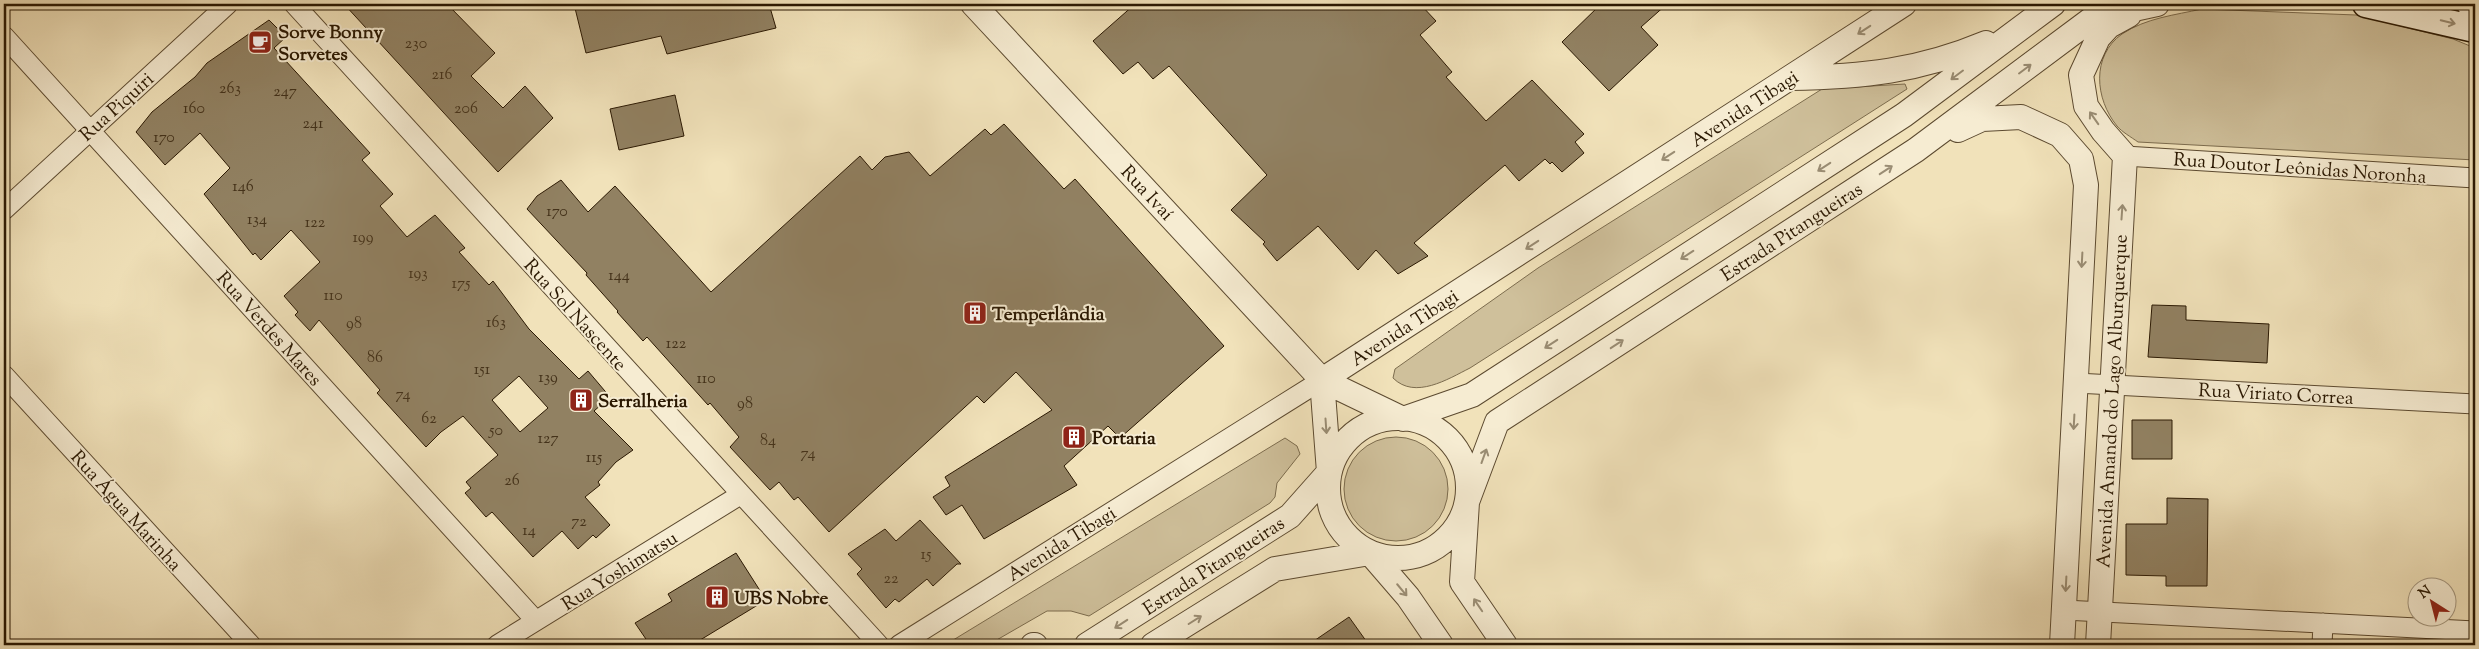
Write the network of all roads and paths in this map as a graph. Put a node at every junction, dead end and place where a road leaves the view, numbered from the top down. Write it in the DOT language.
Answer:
graph roads {
  1 [pos="228,4"];
  2 [pos="294,4"];
  3 [pos="973,4"];
  4 [pos="1904,4"];
  5 [pos="2053,4"];
  6 [pos="2366,4"];
  7 [pos="2470,4"];
  8 [pos="2151,5"];
  9 [pos="2475,8"];
  10 [pos="2021,26"];
  11 [pos="2475,29"];
  12 [pos="4,36"];
  13 [pos="1790,78"];
  14 [pos="90,130"];
  15 [pos="1916,150"];
  16 [pos="2125,156"];
  17 [pos="2475,178"];
  18 [pos="4,210"];
  19 [pos="4,374"];
  20 [pos="1322,380"];
  21 [pos="2076,383"];
  22 [pos="2111,384"];
  23 [pos="2475,404"];
  24 [pos="1403,419"];
  25 [pos="1329,472"];
  26 [pos="740,495"];
  27 [pos="1467,502"];
  28 [pos="1370,553"];
  29 [pos="2064,610"];
  30 [pos="2100,612"];
  31 [pos="536,621"];
  32 [pos="2323,624"];
  33 [pos="2475,631"];
  34 [pos="251,645"];
  35 [pos="497,645"];
  36 [pos="879,645"];
  37 [pos="899,645"];
  38 [pos="1087,645"];
  39 [pos="1153,645"];
  40 [pos="1441,645"];
  41 [pos="1505,645"];
  42 [pos="2062,645"];
  43 [pos="2098,645"];
  44 [pos="2322,645"];
  1 -- 14 [label="street, Rua Piquiri"];
  2 -- 26 [label="street, Rua Sol Nascente"];
  3 -- 20 [label="street, Rua Ivaí"];
  4 -- 13 [label="street, Avenida Tibagi, one-way"];
  5 -- 10 [label="street, Estrada Pitangueiras"];
  6 -- 11 [label="main road, one-way"];
  7 -- 9 [label="main road"];
  15 -- 8 [label="street, Estrada Pitangueiras, one-way"];
  16 -- 8 [label="street, one-way"];
  10 -- 13 [label="street"];
  10 -- 24 [label="street, Estrada Pitangueiras, one-way"];
  12 -- 14 [label="street, Rua Verdes Mares"];
  13 -- 20 [label="street, Avenida Tibagi, one-way"];
  14 -- 18 [label="street, Rua Piquiri"];
  14 -- 31 [label="street, Rua Verdes Mares"];
  15 -- 21 [label="street, Avenida Amando do Lago Alburquerque, one-way"];
  27 -- 15 [label="street, Estrada Pitangueiras, one-way"];
  16 -- 17 [label="street, Rua Doutor Leônidas Noronha"];
  22 -- 16 [label="street, Avenida Amando do Lago Alburquerque, one-way"];
  19 -- 34 [label="street, Rua Água Marinha"];
  20 -- 24 [label="street, Rua Ivaí"];
  20 -- 25 [label="street, one-way"];
  20 -- 37 [label="street, Avenida Tibagi"];
  21 -- 22 [label="street, Rua Viriato Correa"];
  21 -- 29 [label="street, Avenida Amando do Lago Alburquerque, one-way"];
  22 -- 23 [label="street, Rua Viriato Correa"];
  22 -- 30 [label="street, Avenida Amando do Lago Alburquerque"];
  24 -- 25 [label="street"];
  24 -- 27 [label="street"];
  25 -- 28 [label="street"];
  25 -- 38 [label="street, Estrada Pitangueiras, one-way"];
  26 -- 31 [label="street, Rua Yoshimatsu"];
  26 -- 36 [label="street, Rua Sol Nascente"];
  27 -- 28 [label="street"];
  41 -- 27 [label="street, one-way"];
  39 -- 28 [label="street, Estrada Pitangueiras, one-way"];
  28 -- 40 [label="street, one-way"];
  29 -- 30 [label="street"];
  29 -- 42 [label="street, Avenida Amando do Lago Alburquerque"];
  30 -- 32 [label="street"];
  30 -- 43 [label="street, Avenida Amando do Lago Alburquerque"];
  31 -- 35 [label="street, Rua Yoshimatsu"];
  32 -- 33 [label="street"];
  32 -- 44 [label="street"];
}
